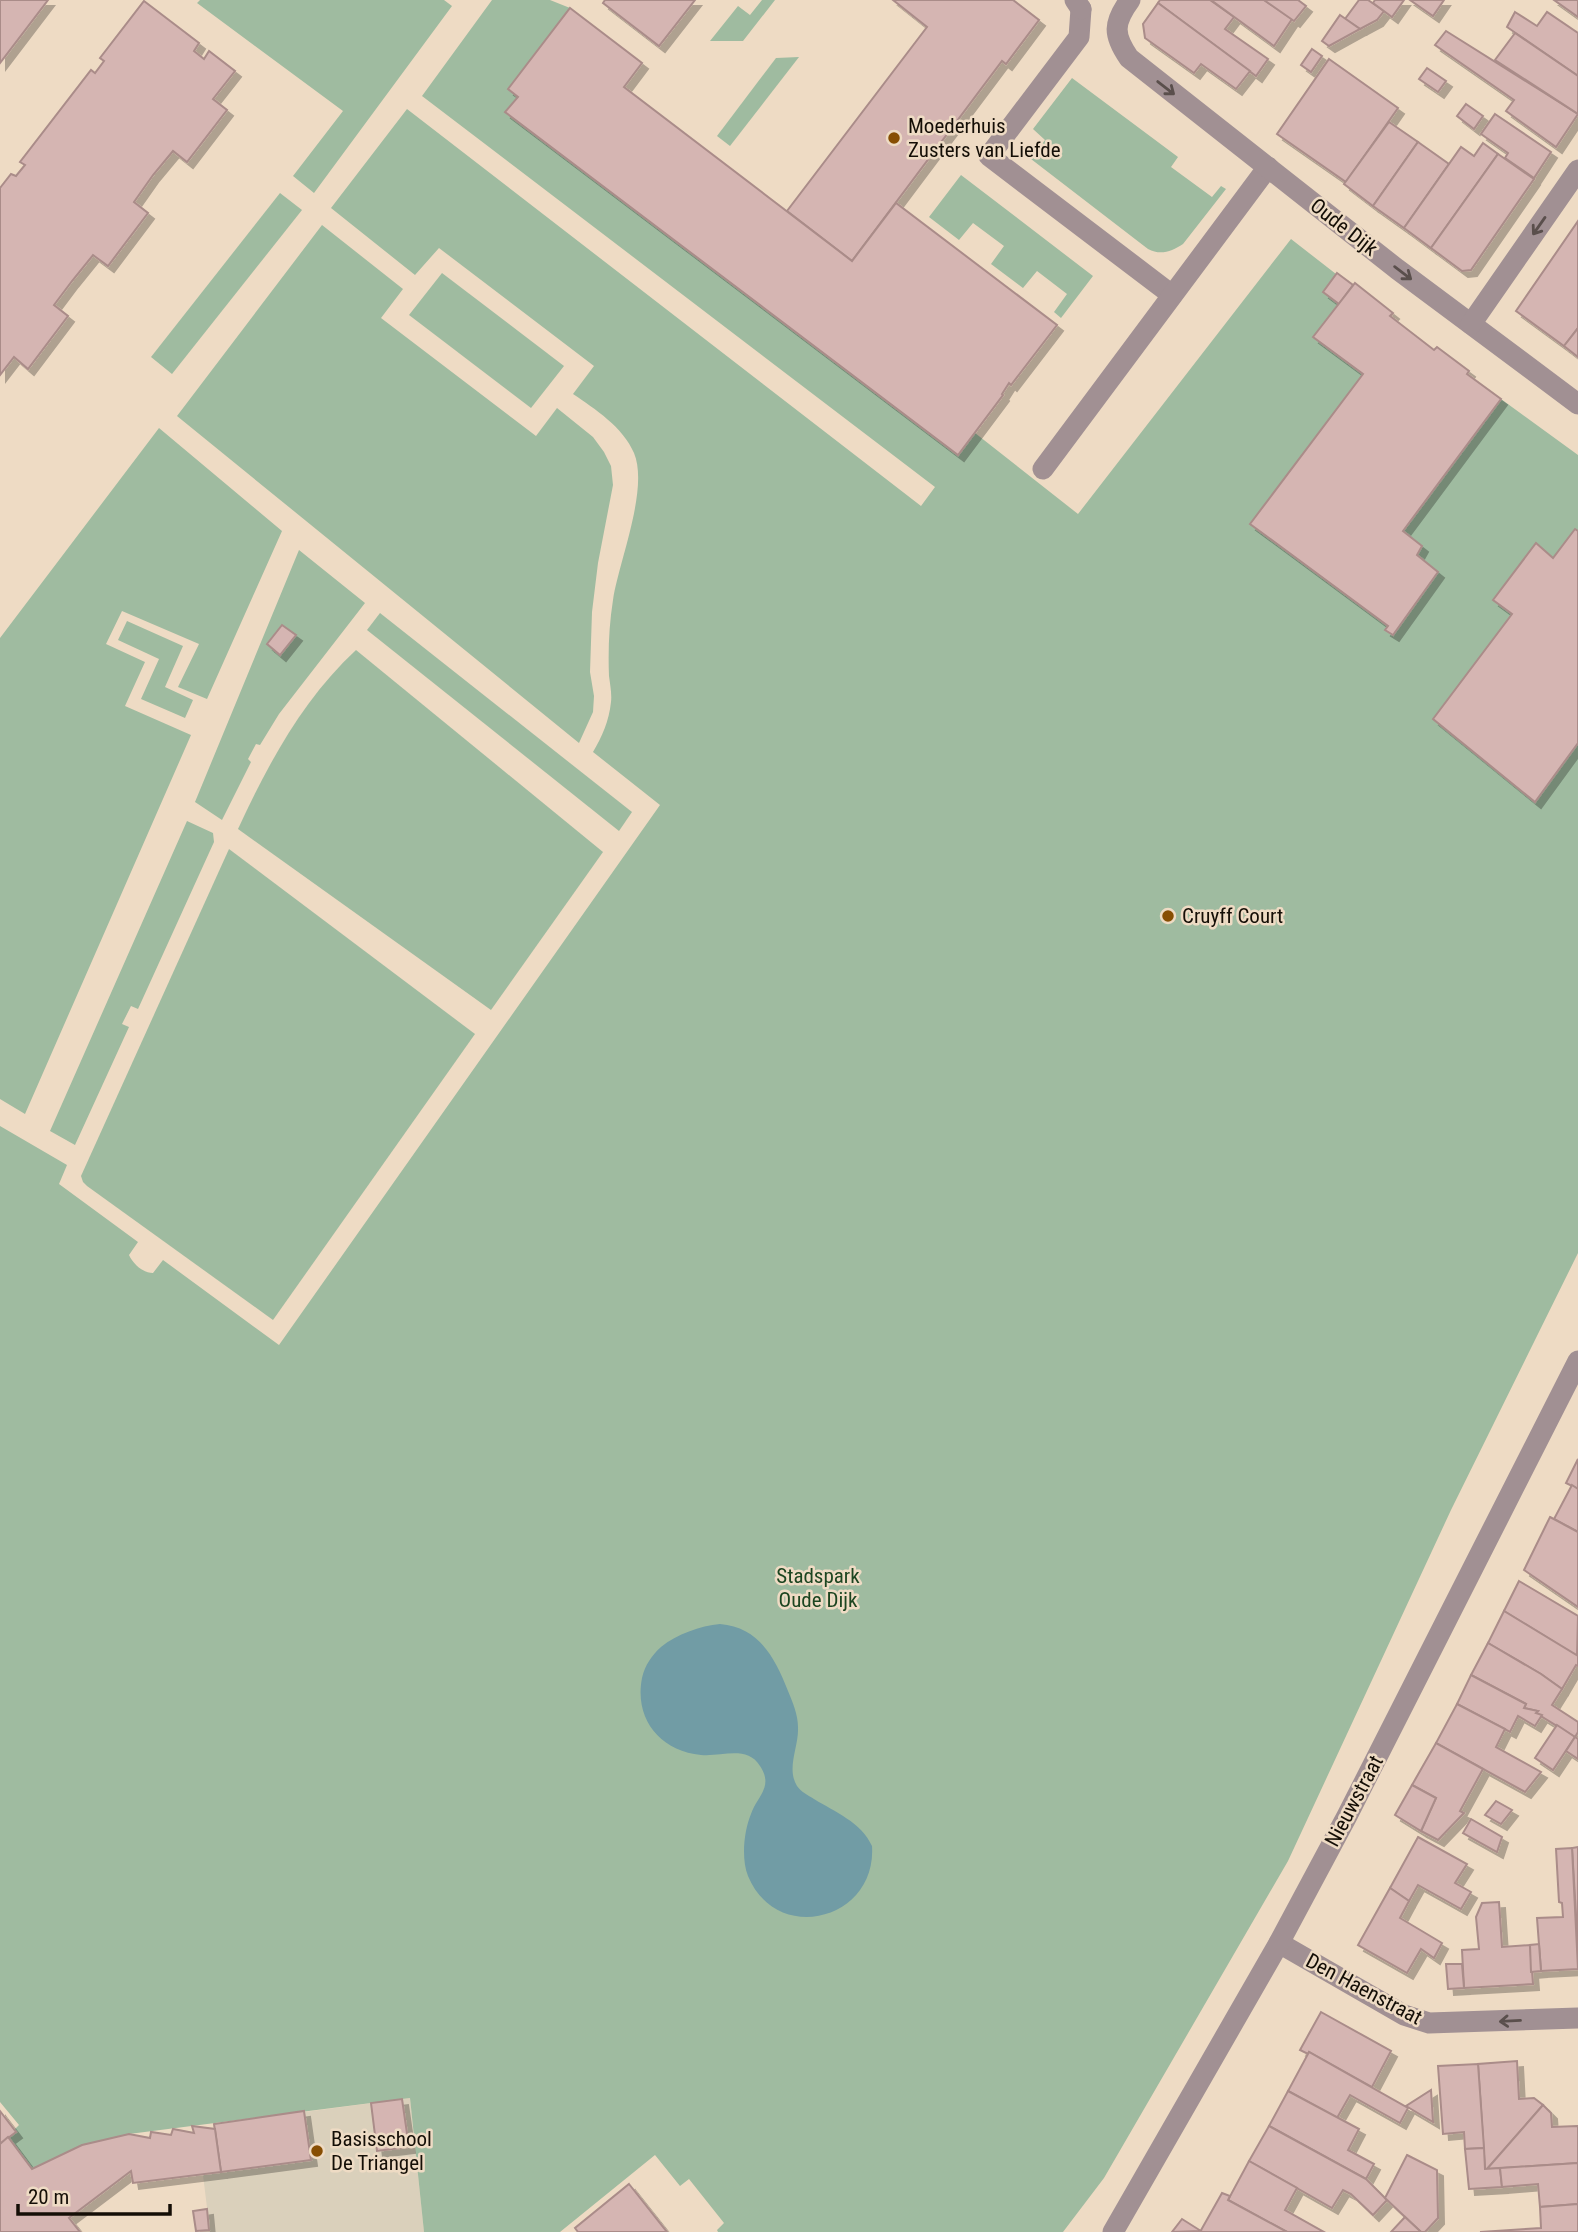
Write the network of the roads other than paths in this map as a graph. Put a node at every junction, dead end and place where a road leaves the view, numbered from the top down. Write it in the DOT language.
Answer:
graph roads {
  1 [pos="1129,0"];
  2 [pos="1078,4"];
  3 [pos="1268,167"];
  4 [pos="1578,170"];
  5 [pos="1172,295"];
  6 [pos="1471,324"];
  7 [pos="1578,404"];
  8 [pos="1043,469"];
  9 [pos="1578,1361"];
  10 [pos="1279,1943"];
  11 [pos="1578,2018"];
  12 [pos="1114,2232"];
  1 -- 3 [label="street, Oude Dijk, one-way"];
  2 -- 5 [label="street"];
  3 -- 5 [label="street"];
  3 -- 6 [label="street, Oude Dijk, one-way"];
  4 -- 6 [label="street, one-way"];
  5 -- 8 [label="street"];
  6 -- 7 [label="street, Oude Dijk"];
  9 -- 10 [label="street, Nieuwstraat"];
  11 -- 10 [label="street, Den Haenstraat, one-way"];
  10 -- 12 [label="street, Nieuwstraat"];
}
